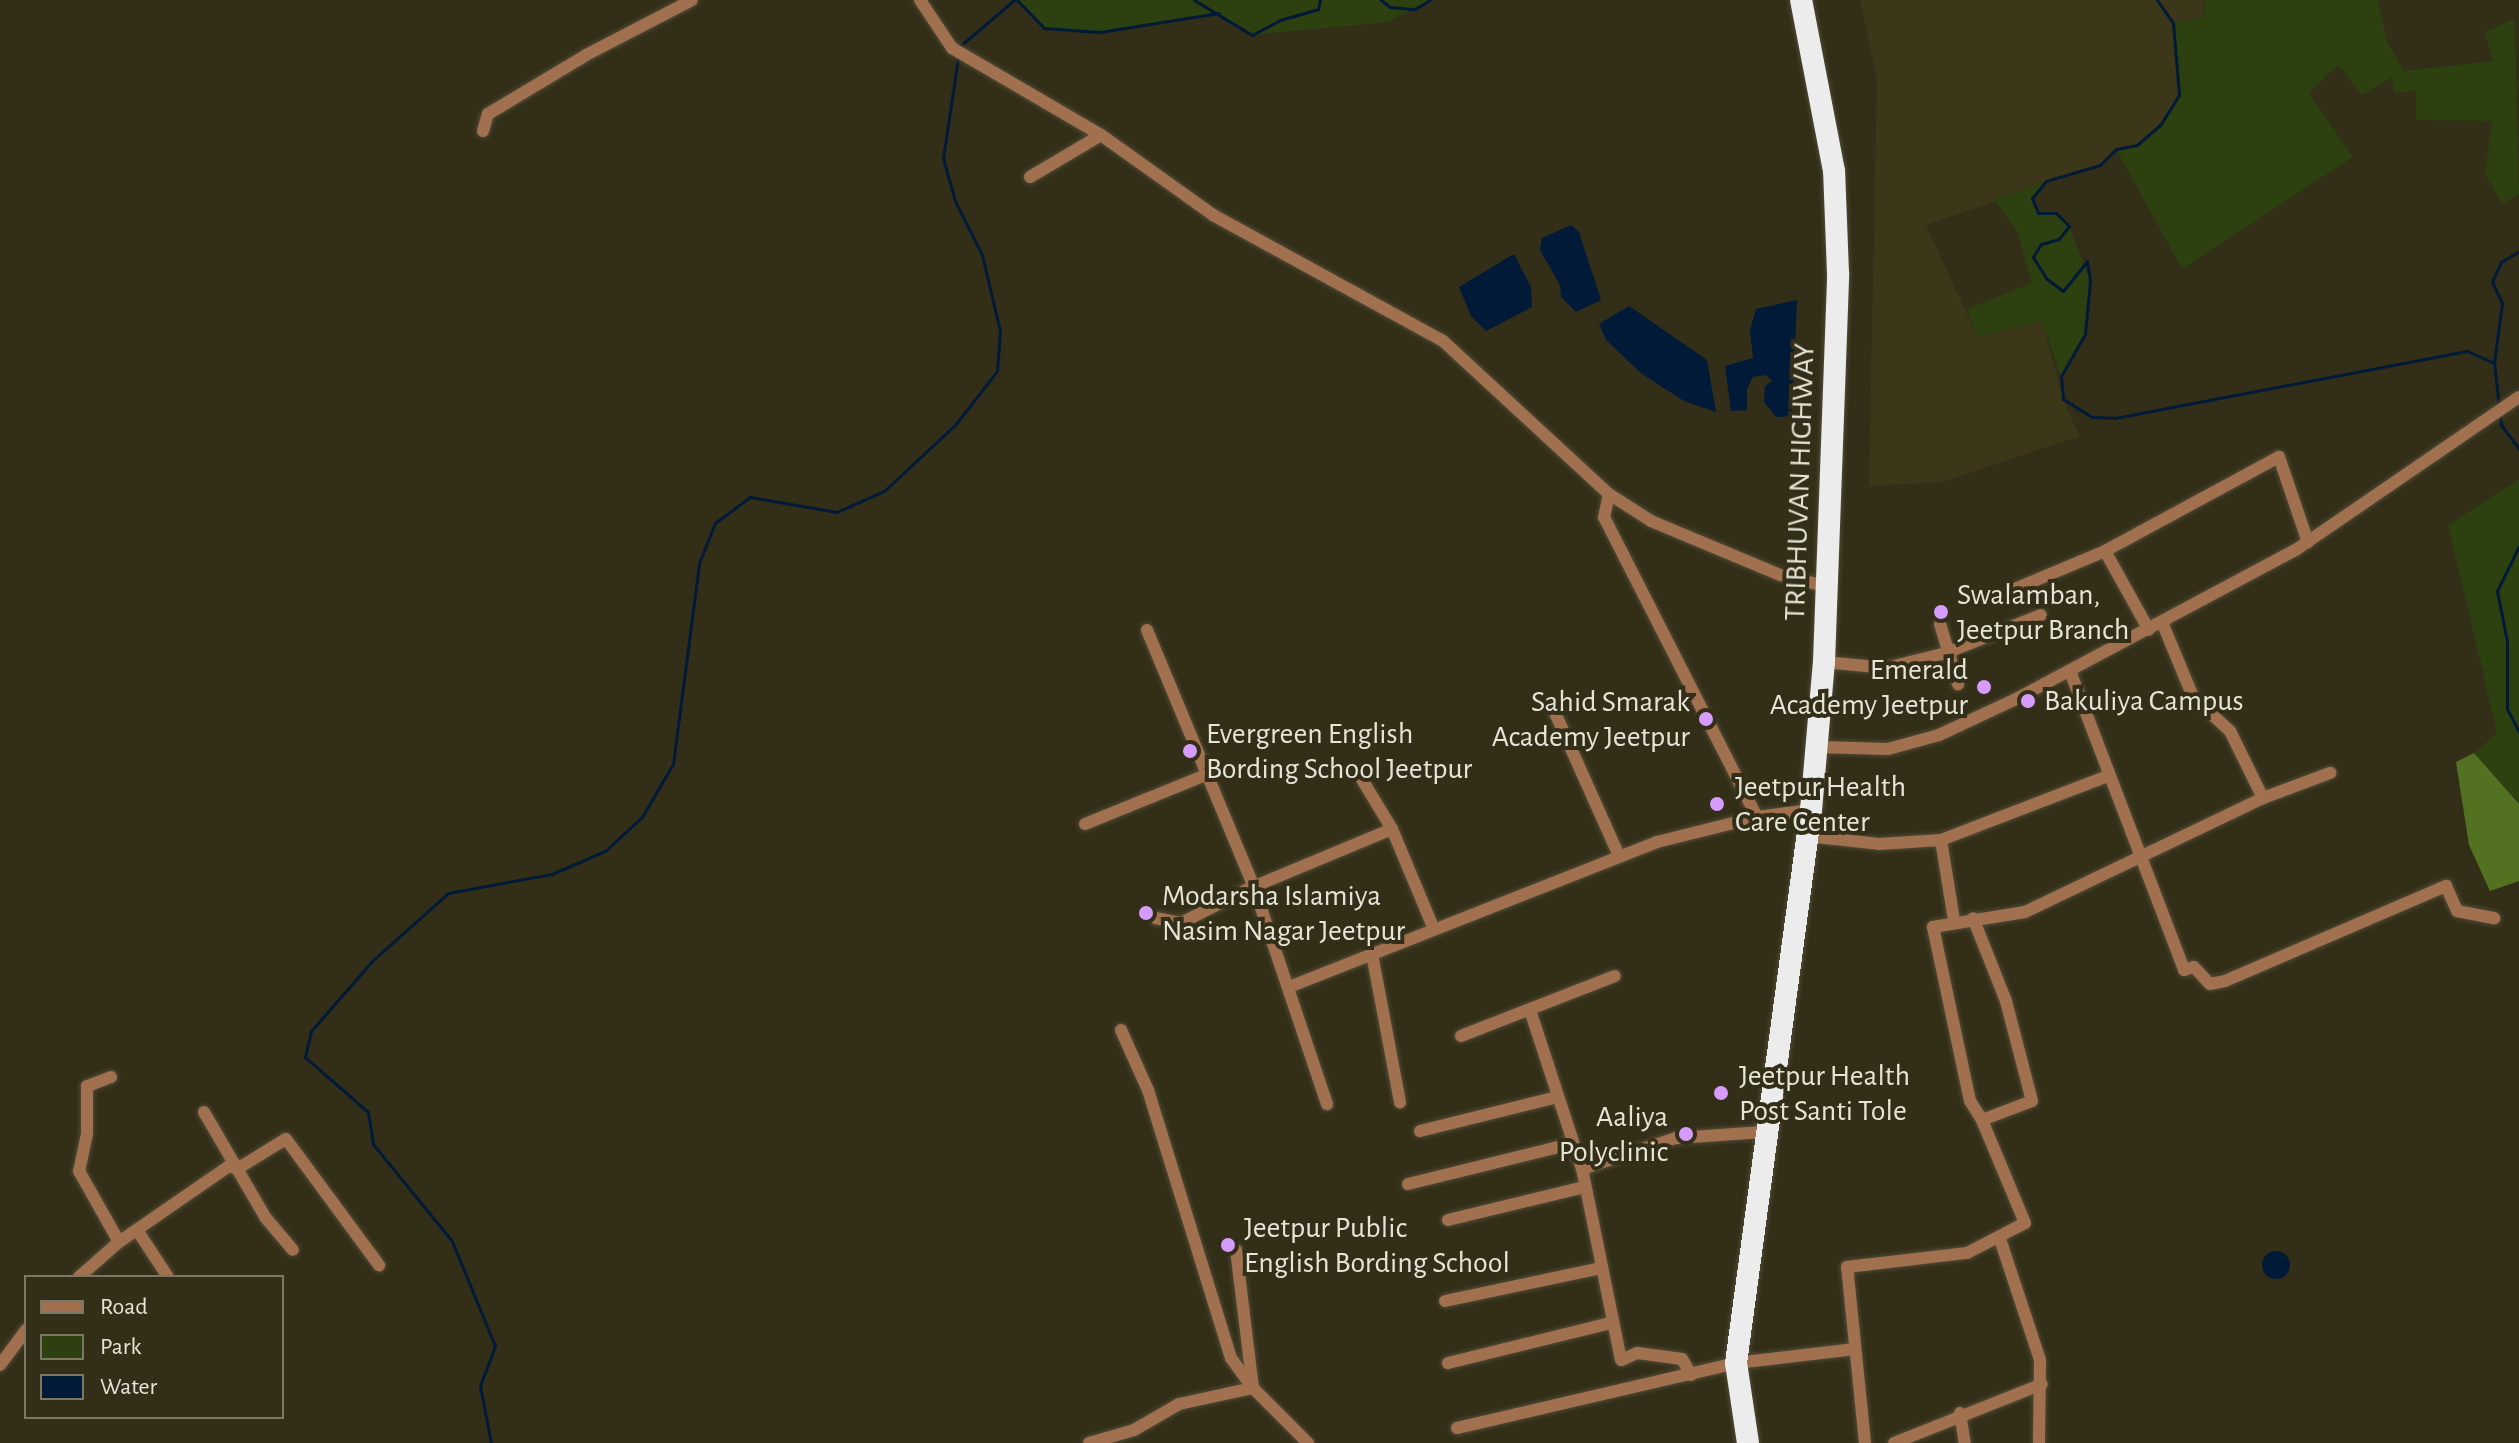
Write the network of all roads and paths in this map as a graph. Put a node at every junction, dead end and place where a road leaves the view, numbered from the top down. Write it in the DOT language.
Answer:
graph roads {
  1 [pos="692,0"];
  2 [pos="920,0"];
  3 [pos="1801,0"];
  4 [pos="483,131"];
  5 [pos="1101,135"];
  6 [pos="1030,177"];
  7 [pos="2519,397"];
  8 [pos="1609,494"];
  9 [pos="2308,542"];
  10 [pos="2105,551"];
  11 [pos="1825,586"];
  12 [pos="2017,588"];
  13 [pos="2041,615"];
  14 [pos="2162,622"];
  15 [pos="1940,624"];
  16 [pos="1147,630"];
  17 [pos="2149,630"];
  18 [pos="1946,653"];
  19 [pos="1824,662"];
  20 [pos="2070,671"];
  21 [pos="1958,684"];
  22 [pos="1552,706"];
  23 [pos="1818,747"];
  24 [pos="2330,773"];
  25 [pos="1208,774"];
  26 [pos="1360,776"];
  27 [pos="2108,776"];
  28 [pos="2263,798"];
  29 [pos="1811,810"];
  30 [pos="1757,817"];
  31 [pos="1085,824"];
  32 [pos="1392,829"];
  33 [pos="1807,836"];
  34 [pos="1941,840"];
  35 [pos="1619,856"];
  36 [pos="2137,859"];
  37 [pos="1255,890"];
  38 [pos="1155,918"];
  39 [pos="1973,918"];
  40 [pos="2494,918"];
  41 [pos="1954,920"];
  42 [pos="1433,927"];
  43 [pos="1372,954"];
  44 [pos="1615,976"];
  45 [pos="1289,987"];
  46 [pos="1530,1010"];
  47 [pos="1121,1030"];
  48 [pos="1461,1036"];
  49 [pos="111,1077"];
  50 [pos="1557,1097"];
  51 [pos="1400,1102"];
  52 [pos="1327,1104"];
  53 [pos="204,1112"];
  54 [pos="1982,1120"];
  55 [pos="1420,1131"];
  56 [pos="1764,1132"];
  57 [pos="1571,1144"];
  58 [pos="237,1169"];
  59 [pos="1582,1169"];
  60 [pos="1408,1184"];
  61 [pos="1584,1187"];
  62 [pos="1448,1220"];
  63 [pos="137,1230"];
  64 [pos="2000,1239"];
  65 [pos="119,1242"];
  66 [pos="293,1250"];
  67 [pos="1236,1250"];
  68 [pos="379,1265"];
  69 [pos="1601,1268"];
  70 [pos="81,1275"];
  71 [pos="167,1275"];
  72 [pos="1445,1301"];
  73 [pos="1611,1323"];
  74 [pos="24,1333"];
  75 [pos="1855,1349"];
  76 [pos="1448,1363"];
  77 [pos="1736,1363"];
  78 [pos="0,1365"];
  79 [pos="1691,1375"];
  80 [pos="2042,1384"];
  81 [pos="1253,1388"];
  82 [pos="1960,1413"];
  83 [pos="1457,1428"];
  84 [pos="1089,1443"];
  85 [pos="1308,1443"];
  86 [pos="1748,1443"];
  87 [pos="1865,1443"];
  88 [pos="1894,1443"];
  89 [pos="1965,1443"];
  90 [pos="2039,1443"];
  1 -- 4 [label="street"];
  2 -- 5 [label="street"];
  3 -- 11 [label="highway, TRIBHUVAN HIGHWAY"];
  5 -- 6 [label="street"];
  5 -- 8 [label="street"];
  7 -- 9 [label="street"];
  8 -- 11 [label="street"];
  8 -- 30 [label="street"];
  9 -- 10 [label="street"];
  9 -- 14 [label="street"];
  10 -- 12 [label="street"];
  10 -- 17 [label="street"];
  11 -- 19 [label="highway, TRIBHUVAN HIGHWAY"];
  13 -- 18 [label="street"];
  14 -- 17 [label="street"];
  14 -- 28 [label="street"];
  15 -- 18 [label="street"];
  16 -- 25 [label="street"];
  17 -- 20 [label="street"];
  18 -- 19 [label="street"];
  18 -- 21 [label="street"];
  19 -- 23 [label="highway, TRIBHUVAN HIGHWAY"];
  20 -- 23 [label="street"];
  20 -- 27 [label="street"];
  22 -- 35 [label="street"];
  23 -- 29 [label="highway, TRIBHUVAN HIGHWAY"];
  24 -- 28 [label="street"];
  25 -- 31 [label="street"];
  25 -- 37 [label="street"];
  26 -- 32 [label="street"];
  27 -- 34 [label="street"];
  27 -- 36 [label="street"];
  28 -- 36 [label="street"];
  29 -- 30 [label="street"];
  29 -- 33 [label="highway, TRIBHUVAN HIGHWAY"];
  30 -- 35 [label="street"];
  32 -- 37 [label="street"];
  32 -- 42 [label="street"];
  33 -- 34 [label="street"];
  33 -- 56 [label="highway, TRIBHUVAN HIGHWAY"];
  34 -- 41 [label="street"];
  35 -- 42 [label="street"];
  36 -- 39 [label="street"];
  36 -- 40 [label="street"];
  37 -- 38 [label="street"];
  37 -- 45 [label="street"];
  39 -- 41 [label="street"];
  39 -- 54 [label="street"];
  41 -- 54 [label="street"];
  42 -- 43 [label="street"];
  43 -- 45 [label="street"];
  43 -- 51 [label="street"];
  44 -- 46 [label="street"];
  45 -- 52 [label="street"];
  46 -- 48 [label="street"];
  46 -- 50 [label="street"];
  47 -- 81 [label="street"];
  49 -- 65 [label="street"];
  50 -- 55 [label="street"];
  50 -- 57 [label="street"];
  53 -- 58 [label="street"];
  54 -- 64 [label="street"];
  56 -- 59 [label="street"];
  56 -- 77 [label="highway, TRIBHUVAN HIGHWAY"];
  57 -- 59 [label="street"];
  57 -- 60 [label="street"];
  58 -- 63 [label="street"];
  58 -- 66 [label="street"];
  58 -- 68 [label="street"];
  59 -- 61 [label="street"];
  61 -- 62 [label="street"];
  61 -- 69 [label="street"];
  63 -- 65 [label="street"];
  63 -- 71 [label="street"];
  64 -- 75 [label="street"];
  64 -- 80 [label="street"];
  65 -- 70 [label="street"];
  67 -- 81 [label="street"];
  69 -- 72 [label="street"];
  69 -- 73 [label="street"];
  73 -- 76 [label="street"];
  73 -- 79 [label="street"];
  74 -- 78 [label="street"];
  75 -- 77 [label="street"];
  75 -- 87 [label="street"];
  77 -- 79 [label="street"];
  77 -- 86 [label="highway, TRIBHUVAN HIGHWAY"];
  79 -- 83 [label="street"];
  80 -- 82 [label="street"];
  80 -- 90 [label="street"];
  81 -- 84 [label="street"];
  81 -- 85 [label="street"];
  82 -- 88 [label="street"];
  82 -- 89 [label="street"];
}
